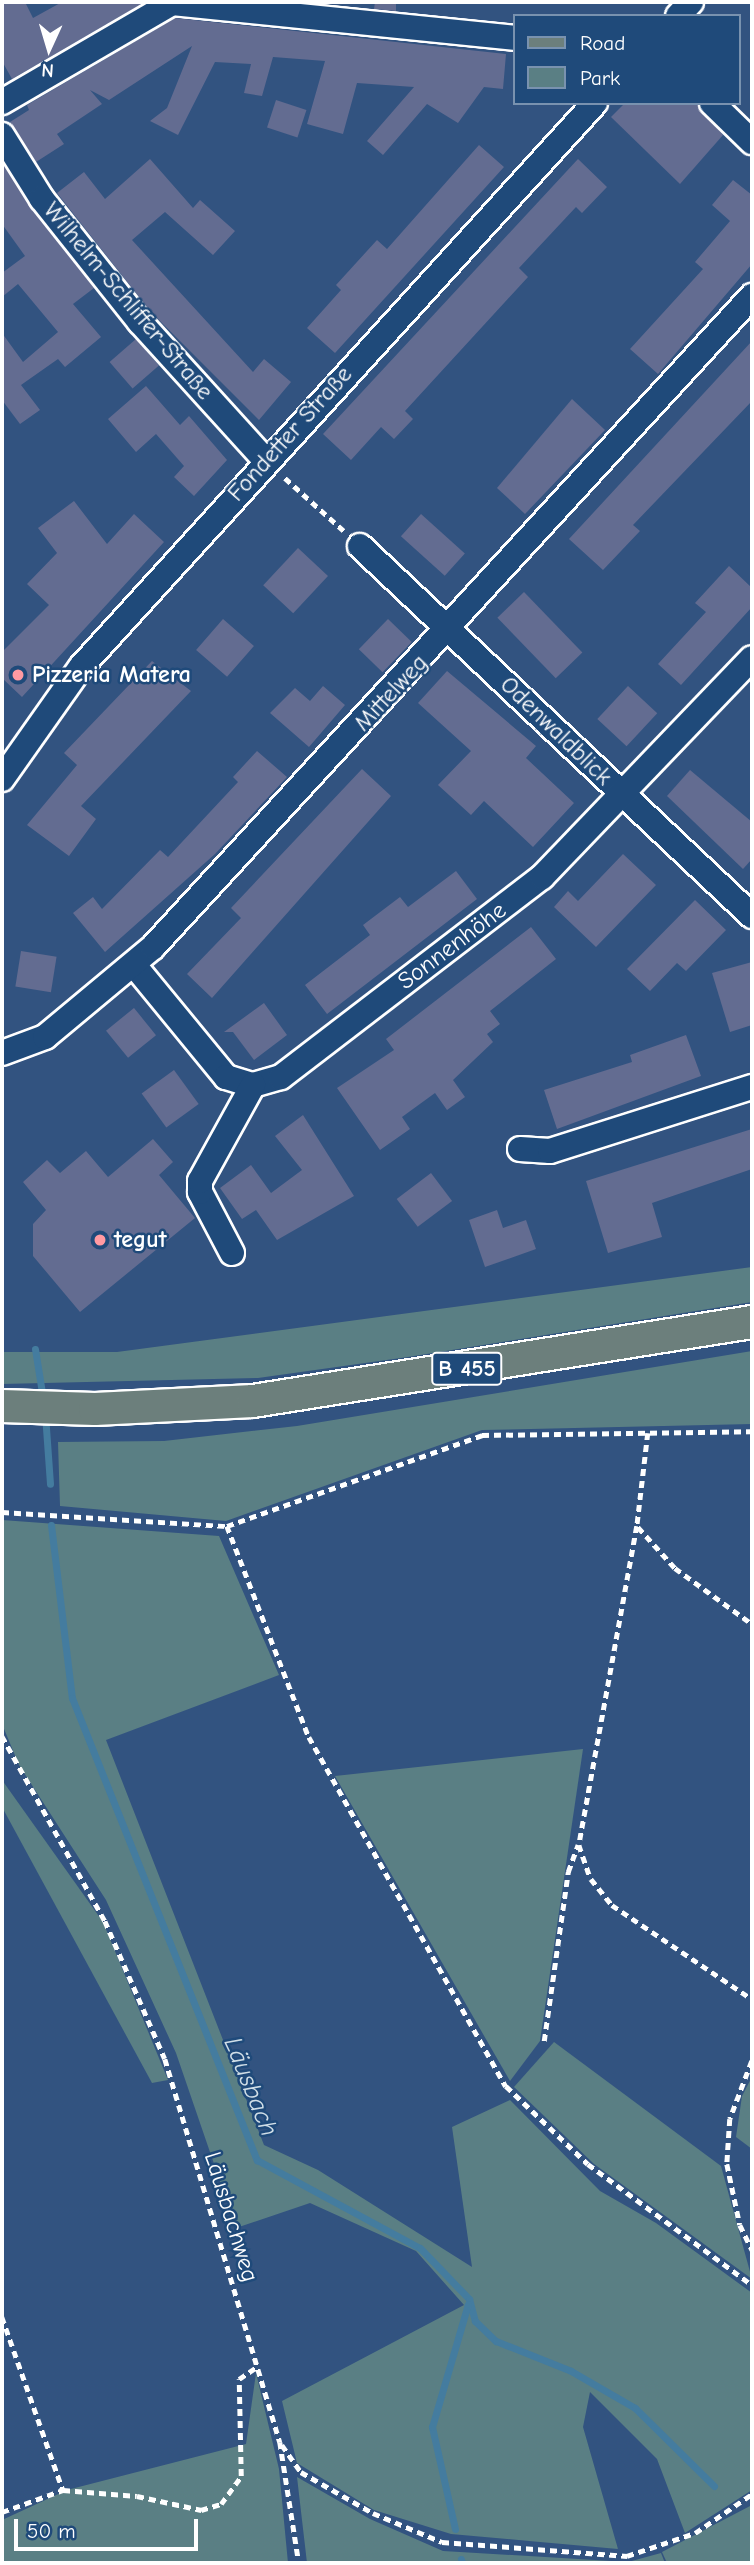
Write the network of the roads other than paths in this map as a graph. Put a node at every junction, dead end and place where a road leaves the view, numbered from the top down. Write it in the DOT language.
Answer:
graph roads {
  1 [pos="172,2"];
  2 [pos="512,38"];
  3 [pos="2,102"];
  4 [pos="593,105"];
  5 [pos="714,105"];
  6 [pos="2,135"];
  7 [pos="752,142"];
  8 [pos="752,296"];
  9 [pos="265,460"];
  10 [pos="360,546"];
  11 [pos="450,630"];
  12 [pos="752,658"];
  13 [pos="2,779"];
  14 [pos="625,798"];
  15 [pos="752,916"];
  16 [pos="134,965"];
  17 [pos="2,1053"];
  18 [pos="253,1085"];
  19 [pos="752,1087"];
  20 [pos="520,1149"];
  21 [pos="232,1253"];
  22 [pos="752,1322"];
  23 [pos="2,1406"];
  1 -- 2 [label="street"];
  1 -- 3 [label="street"];
  4 -- 9 [label="street, Fondetter Straße"];
  5 -- 7 [label="street"];
  6 -- 9 [label="street, Wilhelm-Schliffer-Straße"];
  8 -- 11 [label="street, Mittelweg"];
  9 -- 13 [label="street, Fondetter Straße"];
  10 -- 11 [label="street, Odenwaldblick"];
  11 -- 14 [label="street, Odenwaldblick"];
  11 -- 16 [label="street, Mittelweg"];
  12 -- 14 [label="street, Sonnenhöhe"];
  14 -- 15 [label="street, Odenwaldblick"];
  14 -- 18 [label="street, Sonnenhöhe"];
  16 -- 17 [label="street, Mittelweg"];
  16 -- 18 [label="street"];
  18 -- 21 [label="street"];
  19 -- 20 [label="street"];
  22 -- 23 [label="main road, B 455"];
}
